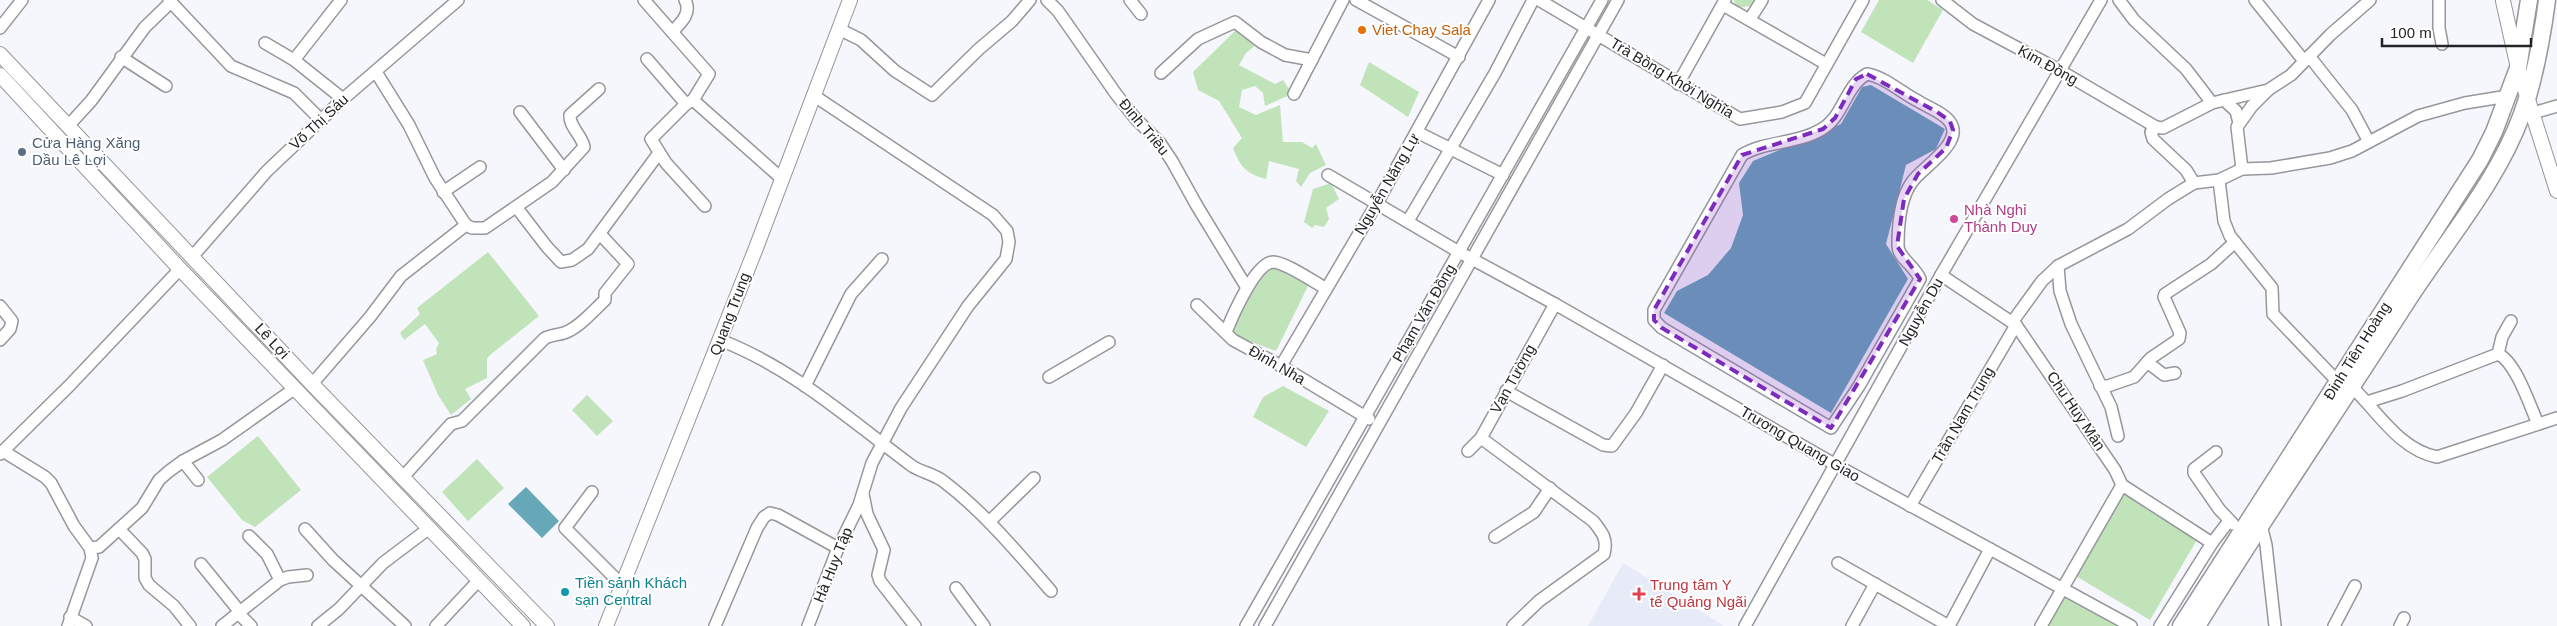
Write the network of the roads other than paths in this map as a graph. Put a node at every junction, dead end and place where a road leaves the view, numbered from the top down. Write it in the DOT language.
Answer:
graph roads {
  1 [pos="22,0"];
  2 [pos="341,0"];
  3 [pos="458,0"];
  4 [pos="644,0"];
  5 [pos="685,0"];
  6 [pos="850,0"];
  7 [pos="1030,0"];
  8 [pos="1047,0"];
  9 [pos="1130,0"];
  10 [pos="1344,0"];
  11 [pos="1356,0"];
  12 [pos="1489,0"];
  13 [pos="1533,0"];
  14 [pos="1538,0"];
  15 [pos="1602,0"];
  16 [pos="1618,0"];
  17 [pos="1762,0"];
  18 [pos="1863,0"];
  19 [pos="1945,0"];
  20 [pos="2100,0"];
  21 [pos="2119,0"];
  22 [pos="2255,0"];
  23 [pos="2370,0"];
  24 [pos="2439,0"];
  25 [pos="2498,0"];
  26 [pos="2503,0"];
  27 [pos="2529,0"];
  28 [pos="2547,0"];
  29 [pos="170,1"];
  30 [pos="1724,2"];
  31 [pos="1142,14"];
  32 [pos="1750,19"];
  33 [pos="0,28"];
  34 [pos="1586,28"];
  35 [pos="839,29"];
  36 [pos="672,32"];
  37 [pos="1599,35"];
  38 [pos="265,43"];
  39 [pos="2442,44"];
  40 [pos="0,54"];
  41 [pos="121,57"];
  42 [pos="1459,57"];
  43 [pos="2306,58"];
  44 [pos="647,59"];
  45 [pos="294,60"];
  46 [pos="1312,60"];
  47 [pos="1826,64"];
  48 [pos="2518,68"];
  49 [pos="2059,70"];
  50 [pos="376,72"];
  51 [pos="1161,73"];
  52 [pos="1870,74"];
  53 [pos="0,75"];
  54 [pos="1678,84"];
  55 [pos="166,86"];
  56 [pos="599,89"];
  57 [pos="2268,90"];
  58 [pos="1294,94"];
  59 [pos="813,95"];
  60 [pos="2528,95"];
  61 [pos="2508,96"];
  62 [pos="343,99"];
  63 [pos="2224,100"];
  64 [pos="689,102"];
  65 [pos="2212,103"];
  66 [pos="2557,106"];
  67 [pos="520,112"];
  68 [pos="2533,113"];
  69 [pos="321,120"];
  70 [pos="2240,123"];
  71 [pos="68,126"];
  72 [pos="2156,127"];
  73 [pos="1417,132"];
  74 [pos="2369,142"];
  75 [pos="1450,148"];
  76 [pos="660,153"];
  77 [pos="480,167"];
  78 [pos="2242,169"];
  79 [pos="564,170"];
  80 [pos="1328,175"];
  81 [pos="1503,175"];
  82 [pos="781,178"];
  83 [pos="2219,180"];
  84 [pos="2194,183"];
  85 [pos="2557,191"];
  86 [pos="443,192"];
  87 [pos="1378,203"];
  88 [pos="704,206"];
  89 [pos="517,208"];
  90 [pos="1408,221"];
  91 [pos="466,225"];
  92 [pos="600,234"];
  93 [pos="2234,242"];
  94 [pos="1459,252"];
  95 [pos="192,257"];
  96 [pos="1471,258"];
  97 [pos="882,259"];
  98 [pos="2058,266"];
  99 [pos="180,269"];
  100 [pos="1941,275"];
  101 [pos="1247,288"];
  102 [pos="1325,288"];
  103 [pos="1555,304"];
  104 [pos="1197,305"];
  105 [pos="0,306"];
  106 [pos="2511,321"];
  107 [pos="2015,323"];
  108 [pos="1226,332"];
  109 [pos="0,340"];
  110 [pos="720,340"];
  111 [pos="1109,342"];
  112 [pos="2498,354"];
  113 [pos="2147,362"];
  114 [pos="1663,365"];
  115 [pos="1281,366"];
  116 [pos="2175,373"];
  117 [pos="1050,377"];
  118 [pos="312,384"];
  119 [pos="2345,384"];
  120 [pos="805,386"];
  121 [pos="2100,386"];
  122 [pos="294,389"];
  123 [pos="1506,392"];
  124 [pos="2367,402"];
  125 [pos="1363,417"];
  126 [pos="2557,418"];
  127 [pos="1380,423"];
  128 [pos="2538,424"];
  129 [pos="2118,436"];
  130 [pos="1482,438"];
  131 [pos="884,443"];
  132 [pos="1468,451"];
  133 [pos="1,452"];
  134 [pos="2216,452"];
  135 [pos="183,461"];
  136 [pos="1836,465"];
  137 [pos="403,477"];
  138 [pos="1034,478"];
  139 [pos="198,480"];
  140 [pos="2122,485"];
  141 [pos="1550,488"];
  142 [pos="592,492"];
  143 [pos="863,493"];
  144 [pos="1910,506"];
  145 [pos="990,521"];
  146 [pos="2235,525"];
  147 [pos="2261,525"];
  148 [pos="120,529"];
  149 [pos="305,529"];
  150 [pos="428,529"];
  151 [pos="250,536"];
  152 [pos="1495,537"];
  153 [pos="463,539"];
  154 [pos="2212,543"];
  155 [pos="90,548"];
  156 [pos="838,548"];
  157 [pos="1990,549"];
  158 [pos="450,551"];
  159 [pos="1838,563"];
  160 [pos="201,564"];
  161 [pos="307,575"];
  162 [pos="280,580"];
  163 [pos="479,580"];
  164 [pos="1272,580"];
  165 [pos="1875,584"];
  166 [pos="362,585"];
  167 [pos="623,586"];
  168 [pos="2355,586"];
  169 [pos="956,588"];
  170 [pos="1286,588"];
  171 [pos="2063,589"];
  172 [pos="1051,591"];
  173 [pos="239,613"];
  174 [pos="69,621"];
  175 [pos="86,626"];
  176 [pos="190,626"];
  177 [pos="222,626"];
  178 [pos="251,626"];
  179 [pos="318,626"];
  180 [pos="405,626"];
  181 [pos="436,626"];
  182 [pos="523,626"];
  183 [pos="547,626"];
  184 [pos="606,626"];
  185 [pos="716,626"];
  186 [pos="808,626"];
  187 [pos="915,626"];
  188 [pos="984,626"];
  189 [pos="1246,626"];
  190 [pos="1265,626"];
  191 [pos="1513,626"];
  192 [pos="1745,626"];
  193 [pos="1852,626"];
  194 [pos="1949,626"];
  195 [pos="2041,626"];
  196 [pos="2131,626"];
  197 [pos="2160,626"];
  198 [pos="2181,626"];
  199 [pos="2197,626"];
  200 [pos="2275,626"];
  201 [pos="2334,626"];
  1 -- 33 [label="street"];
  2 -- 45 [label="street"];
  3 -- 50 [label="street, Võ Thị Sáu"];
  4 -- 36 [label="street"];
  5 -- 36 [label="street"];
  6 -- 35 [label="main road, Quang Trung"];
  7 -- 35 [label="street"];
  8 -- 101 [label="street, Đinh Triều"];
  9 -- 31 [label="street"];
  10 -- 46 [label="street"];
  11 -- 42 [label="street"];
  12 -- 42 [label="street, Nguyễn Năng Lự"];
  13 -- 75 [label="street"];
  14 -- 34 [label="street"];
  15 -- 34 [label="street, Phạm Văn Đồng"];
  16 -- 37 [label="street, Phạm Văn Đồng"];
  17 -- 32 [label="street"];
  18 -- 47 [label="street, Trà Bồng Khởi Nghĩa"];
  19 -- 49 [label="street, Kim Đồng"];
  20 -- 49 [label="street, Nguyễn Du"];
  21 -- 65 [label="street"];
  22 -- 43 [label="street"];
  23 -- 43 [label="street"];
  24 -- 39 [label="street"];
  25 -- 26 [label="main road"];
  26 -- 48 [label="main road"];
  27 -- 48 [label="highway, Đinh Tiên Hoàng"];
  28 -- 60 [label="highway, Đinh Tiên Hoàng"];
  29 -- 41 [label="street"];
  29 -- 69 [label="street"];
  30 -- 32 [label="street"];
  30 -- 54 [label="street"];
  32 -- 47 [label="street"];
  34 -- 37 [label="street, Trà Bồng Khởi Nghĩa"];
  34 -- 81 [label="street, Phạm Văn Đồng"];
  35 -- 59 [label="main road, Quang Trung"];
  36 -- 64 [label="street"];
  37 -- 54 [label="street, Trà Bồng Khởi Nghĩa"];
  37 -- 96 [label="street, Phạm Văn Đồng"];
  38 -- 45 [label="street"];
  40 -- 71 [label="main road, Lê Lợi"];
  41 -- 55 [label="street"];
  41 -- 71 [label="street"];
  42 -- 73 [label="street, Nguyễn Năng Lự"];
  43 -- 57 [label="street"];
  43 -- 74 [label="street"];
  44 -- 64 [label="street"];
  45 -- 62 [label="street"];
  46 -- 51 [label="street"];
  46 -- 58 [label="street"];
  47 -- 54 [label="street, Trà Bồng Khởi Nghĩa"];
  48 -- 60 [label="main road"];
  48 -- 61 [label="highway, Đinh Tiên Hoàng"];
  49 -- 72 [label="street, Kim Đồng"];
  49 -- 100 [label="street, Nguyễn Du"];
  50 -- 62 [label="street, Võ Thị Sáu"];
  50 -- 86 [label="street"];
  52 -- 52 [label="street"];
  53 -- 99 [label="main road, Lê Lợi"];
  56 -- 79 [label="street"];
  57 -- 63 [label="street"];
  57 -- 70 [label="street"];
  59 -- 82 [label="main road, Quang Trung"];
  59 -- 131 [label="street, Hà Huy Tập"];
  60 -- 68 [label="main road"];
  60 -- 119 [label="highway, Đinh Tiên Hoàng"];
  61 -- 74 [label="street"];
  61 -- 119 [label="highway, Đinh Tiên Hoàng"];
  62 -- 69 [label="street, Võ Thị Sáu"];
  63 -- 65 [label="street"];
  63 -- 70 [label="street"];
  64 -- 76 [label="street"];
  64 -- 82 [label="street"];
  65 -- 72 [label="street"];
  66 -- 68 [label="street"];
  67 -- 79 [label="street"];
  68 -- 85 [label="main road"];
  69 -- 95 [label="street, Võ Thị Sáu"];
  70 -- 78 [label="street"];
  71 -- 95 [label="main road, Lê Lợi"];
  72 -- 84 [label="street"];
  73 -- 75 [label="street"];
  73 -- 87 [label="street, Nguyễn Năng Lự"];
  74 -- 78 [label="street"];
  75 -- 81 [label="street"];
  75 -- 90 [label="street"];
  76 -- 88 [label="street"];
  76 -- 92 [label="street"];
  77 -- 86 [label="street"];
  78 -- 83 [label="street"];
  79 -- 89 [label="street"];
  80 -- 87 [label="street"];
  81 -- 94 [label="street, Phạm Văn Đồng"];
  82 -- 110 [label="main road, Quang Trung"];
  83 -- 84 [label="street"];
  83 -- 93 [label="street"];
  84 -- 98 [label="street, Trần Nam Trung"];
  86 -- 91 [label="street"];
  87 -- 90 [label="street"];
  87 -- 102 [label="street, Nguyễn Năng Lự"];
  89 -- 91 [label="street"];
  89 -- 92 [label="street"];
  90 -- 94 [label="street"];
  91 -- 118 [label="street"];
  92 -- 137 [label="street"];
  93 -- 113 [label="street"];
  93 -- 119 [label="street"];
  94 -- 96 [label="street, Trương Quang Giao"];
  94 -- 125 [label="street, Phạm Văn Đồng"];
  95 -- 99 [label="main road"];
  95 -- 118 [label="main road, Lê Lợi"];
  96 -- 103 [label="street, Trương Quang Giao"];
  96 -- 127 [label="street, Phạm Văn Đồng"];
  97 -- 120 [label="street"];
  98 -- 107 [label="street, Trần Nam Trung"];
  98 -- 121 [label="street"];
  99 -- 122 [label="main road, Lê Lợi"];
  99 -- 133 [label="street"];
  100 -- 107 [label="street, Chu Huy Mân"];
  100 -- 136 [label="street, Nguyễn Du"];
  101 -- 102 [label="street"];
  101 -- 108 [label="street"];
  102 -- 115 [label="street, Nguyễn Năng Lự"];
  103 -- 114 [label="street, Trương Quang Giao"];
  103 -- 123 [label="street, Vạn Tường"];
  104 -- 108 [label="street, Đinh Nha"];
  105 -- 109 [label="street"];
  106 -- 112 [label="street"];
  107 -- 140 [label="street, Chu Huy Mân"];
  107 -- 144 [label="street, Trần Nam Trung"];
  108 -- 115 [label="street, Đinh Nha"];
  110 -- 120 [label="street"];
  110 -- 167 [label="main road, Quang Trung"];
  111 -- 117 [label="street"];
  112 -- 124 [label="street"];
  112 -- 128 [label="street"];
  113 -- 116 [label="street"];
  113 -- 121 [label="street"];
  114 -- 123 [label="street"];
  114 -- 136 [label="street, Trương Quang Giao"];
  115 -- 125 [label="street, Đinh Nha"];
  118 -- 137 [label="main road, Lê Lợi"];
  119 -- 124 [label="street"];
  119 -- 146 [label="highway, Đinh Tiên Hoàng"];
  119 -- 147 [label="highway, Đinh Tiên Hoàng"];
  120 -- 131 [label="street"];
  121 -- 129 [label="street"];
  122 -- 135 [label="street"];
  122 -- 150 [label="main road, Lê Lợi"];
  123 -- 130 [label="street, Vạn Tường"];
  124 -- 128 [label="street"];
  125 -- 127 [label="street, Đinh Nha"];
  125 -- 164 [label="street, Phạm Văn Đồng"];
  126 -- 128 [label="street"];
  127 -- 170 [label="street, Phạm Văn Đồng"];
  130 -- 132 [label="street, Vạn Tường"];
  130 -- 141 [label="street"];
  131 -- 143 [label="street, Hà Huy Tập"];
  131 -- 145 [label="street"];
  133 -- 155 [label="street"];
  134 -- 146 [label="street"];
  135 -- 139 [label="street"];
  135 -- 148 [label="street"];
  136 -- 144 [label="street, Trương Quang Giao"];
  136 -- 192 [label="street, Nguyễn Du"];
  137 -- 153 [label="main road, Lê Lợi"];
  138 -- 145 [label="street"];
  140 -- 154 [label="street, Chu Huy Mân"];
  140 -- 171 [label="street"];
  141 -- 152 [label="street"];
  141 -- 191 [label="street"];
  142 -- 167 [label="street"];
  143 -- 156 [label="street, Hà Huy Tập"];
  143 -- 187 [label="street"];
  144 -- 157 [label="street, Trương Quang Giao"];
  145 -- 172 [label="street"];
  146 -- 154 [label="street"];
  146 -- 198 [label="highway, Đinh Tiên Hoàng"];
  147 -- 199 [label="highway, Đinh Tiên Hoàng"];
  147 -- 200 [label="street"];
  148 -- 155 [label="street"];
  148 -- 176 [label="street"];
  149 -- 166 [label="street"];
  150 -- 158 [label="main road, Lê Lợi"];
  150 -- 166 [label="street"];
  151 -- 162 [label="street"];
  153 -- 158 [label="main road"];
  153 -- 183 [label="main road, Lê Lợi"];
  154 -- 197 [label="street"];
  155 -- 174 [label="street"];
  156 -- 185 [label="street"];
  156 -- 186 [label="street, Hà Huy Tập"];
  157 -- 171 [label="street, Trương Quang Giao"];
  157 -- 194 [label="street"];
  158 -- 163 [label="main road, Lê Lợi"];
  159 -- 165 [label="street"];
  160 -- 173 [label="street"];
  161 -- 162 [label="street"];
  162 -- 173 [label="street"];
  163 -- 181 [label="street"];
  163 -- 182 [label="main road, Lê Lợi"];
  164 -- 170 [label="street"];
  164 -- 189 [label="street, Phạm Văn Đồng"];
  165 -- 193 [label="street"];
  165 -- 194 [label="street"];
  166 -- 179 [label="street"];
  166 -- 180 [label="street"];
  167 -- 184 [label="main road, Quang Trung"];
  168 -- 201 [label="street"];
  169 -- 188 [label="street"];
  170 -- 190 [label="street, Phạm Văn Đồng"];
  171 -- 195 [label="street"];
  171 -- 196 [label="street, Trương Quang Giao"];
  173 -- 177 [label="street"];
  173 -- 178 [label="street"];
  174 -- 175 [label="street"];
}
